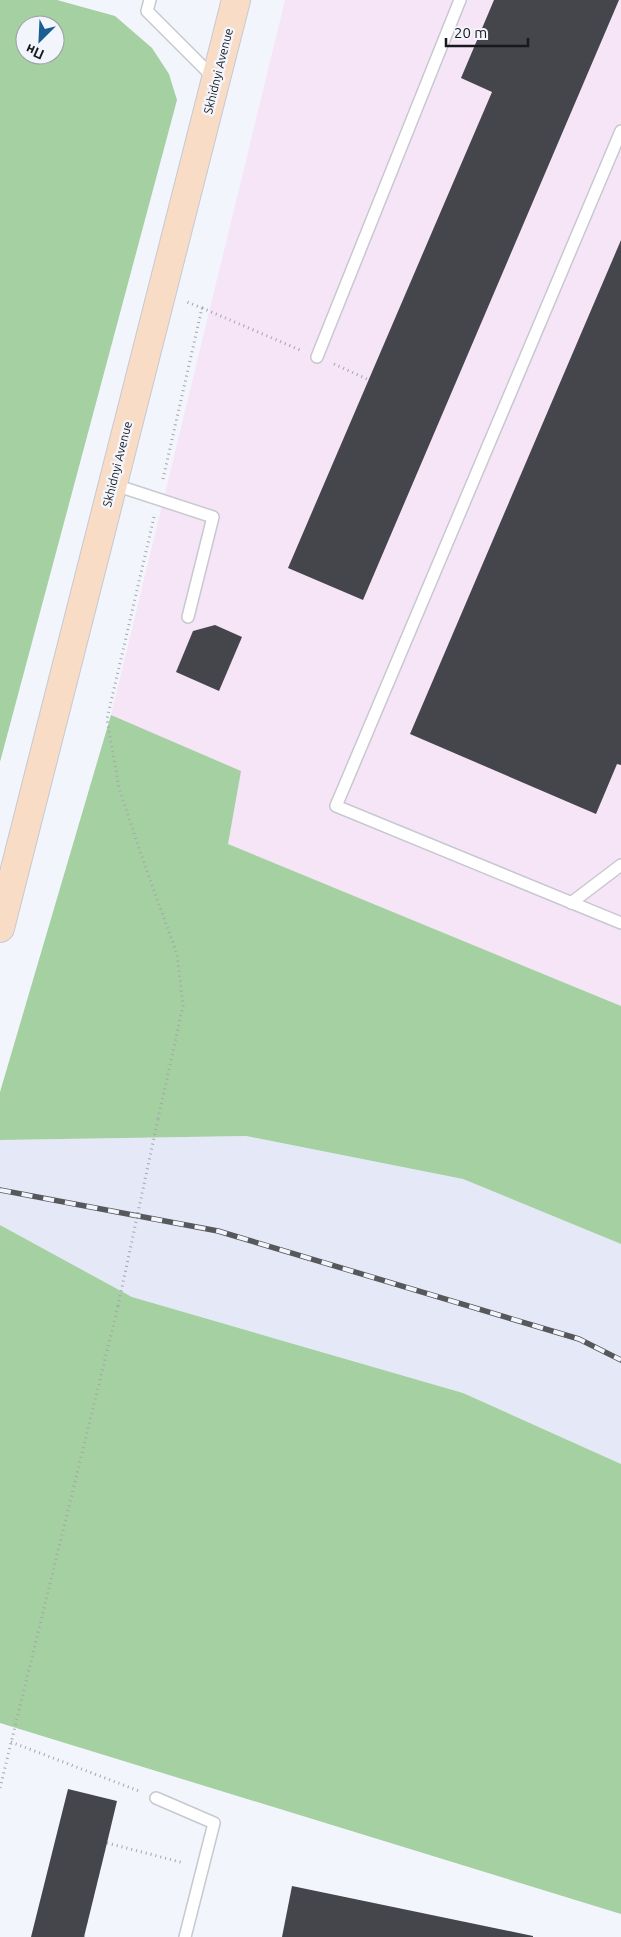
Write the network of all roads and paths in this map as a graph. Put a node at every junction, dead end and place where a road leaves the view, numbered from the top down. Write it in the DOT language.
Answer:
graph roads {
  1 [pos="150,0"];
  2 [pos="236,0"];
  3 [pos="460,0"];
  4 [pos="216,79"];
  5 [pos="621,131"];
  6 [pos="161,292"];
  7 [pos="202,308"];
  8 [pos="317,357"];
  9 [pos="369,380"];
  10 [pos="112,484"];
  11 [pos="158,499"];
  12 [pos="188,618"];
  13 [pos="621,865"];
  14 [pos="572,903"];
  15 [pos="621,923"];
  16 [pos="0,928"];
  17 [pos="11,1742"];
  18 [pos="0,1788"];
  19 [pos="156,1798"];
  20 [pos="107,1843"];
  21 [pos="203,1868"];
  22 [pos="84,1936"];
  23 [pos="89,1937"];
  24 [pos="185,1937"];
  1 -- 4 [label="lane"];
  2 -- 4 [label="main road, Skhidnyi Avenue"];
  3 -- 8 [label="lane"];
  4 -- 6 [label="main road, Skhidnyi Avenue"];
  5 -- 14 [label="lane"];
  6 -- 7 [label="path"];
  6 -- 10 [label="main road, Skhidnyi Avenue"];
  7 -- 8 [label="path"];
  7 -- 11 [label="path"];
  8 -- 9 [label="path"];
  10 -- 11 [label="lane"];
  10 -- 16 [label="main road, Skhidnyi Avenue"];
  11 -- 12 [label="lane"];
  11 -- 17 [label="path, bridge"];
  13 -- 14 [label="lane"];
  14 -- 15 [label="lane"];
  17 -- 18 [label="path"];
  17 -- 19 [label="path"];
  19 -- 21 [label="lane"];
  20 -- 21 [label="path"];
  21 -- 24 [label="lane"];
  22 -- 23 [label="path"];
}
